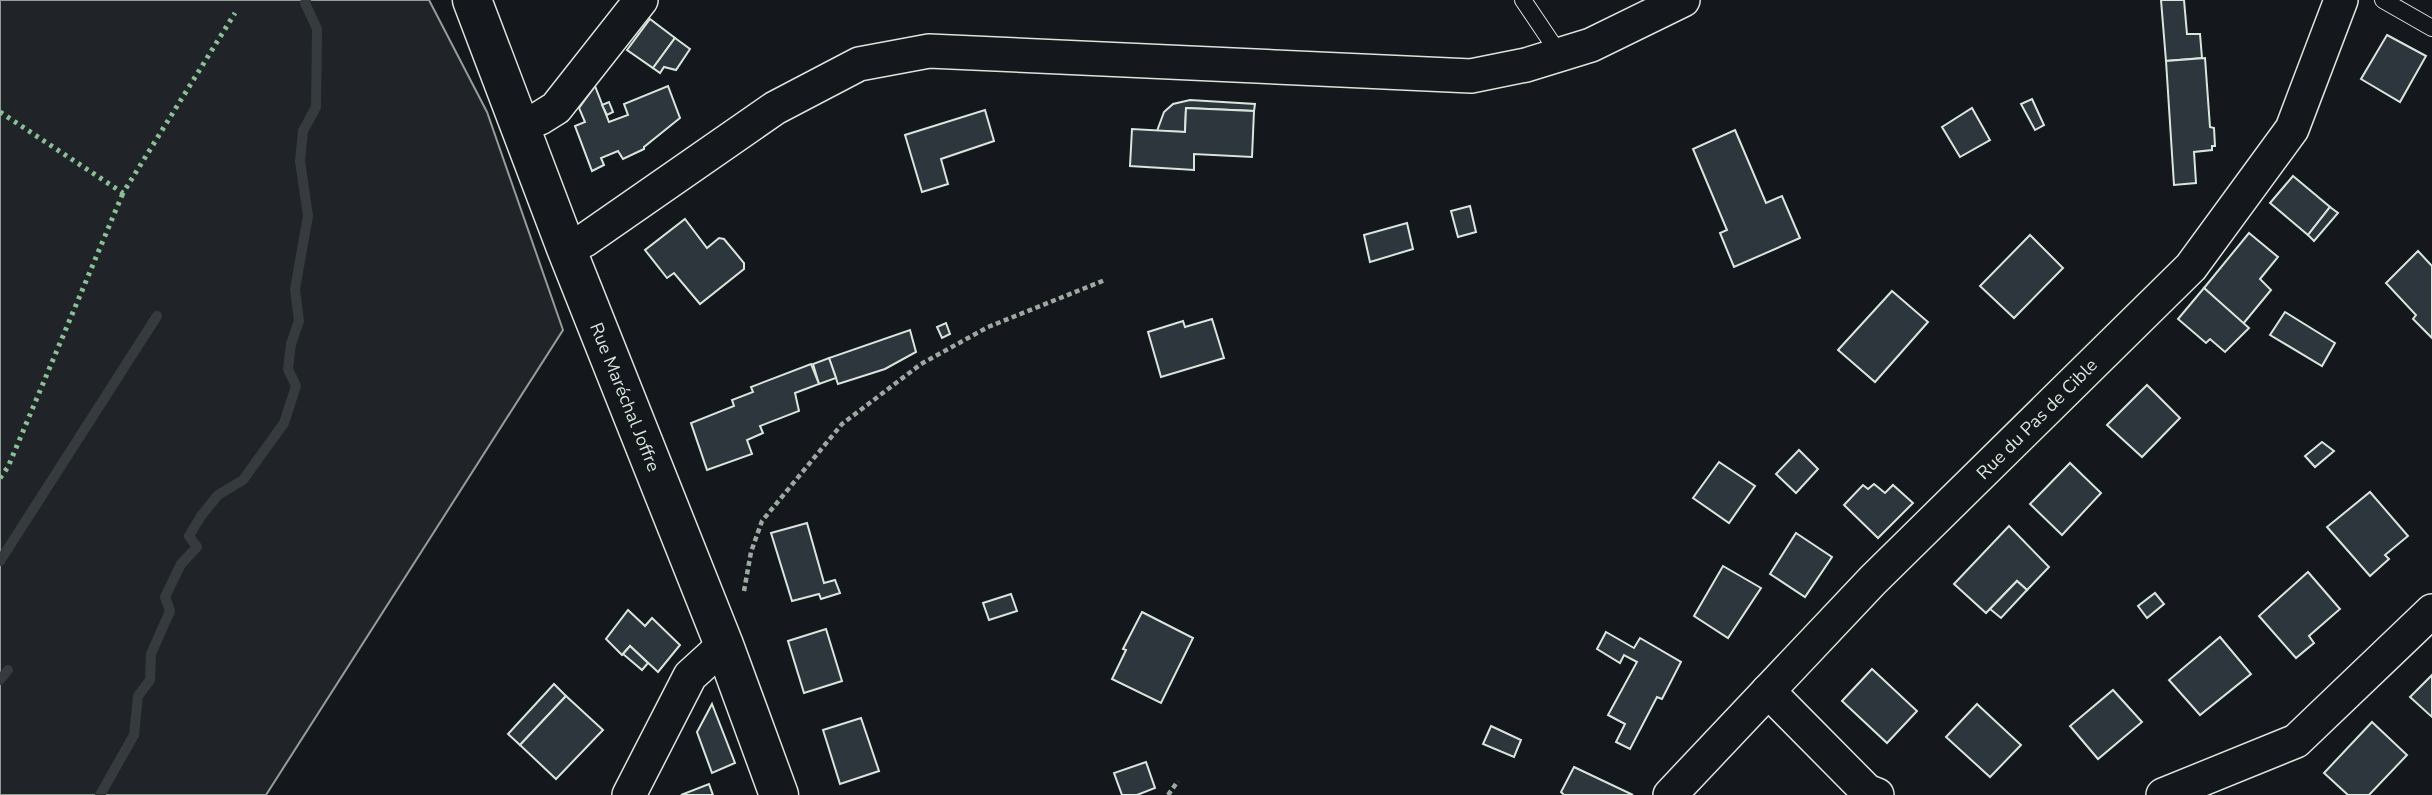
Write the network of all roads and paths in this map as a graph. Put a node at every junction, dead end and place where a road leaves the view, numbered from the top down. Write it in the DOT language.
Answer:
graph roads {
  1 [pos="472,0"];
  2 [pos="641,0"];
  3 [pos="1523,0"];
  4 [pos="1683,0"];
  5 [pos="2342,0"];
  6 [pos="2383,0"];
  7 [pos="2432,28"];
  8 [pos="1560,55"];
  9 [pos="520,126"];
  10 [pos="566,248"];
  11 [pos="1105,280"];
  12 [pos="2432,611"];
  13 [pos="719,633"];
  14 [pos="1768,691"];
  15 [pos="1178,781"];
  16 [pos="629,795"];
  17 [pos="779,795"];
  18 [pos="1168,795"];
  19 [pos="1670,795"];
  20 [pos="1877,795"];
  21 [pos="2163,795"];
  1 -- 9 [label="main road, Rue Maréchal Joffre"];
  2 -- 9 [label="street"];
  3 -- 8 [label="lane"];
  4 -- 8 [label="street"];
  5 -- 14 [label="street, Rue du Pas de Cible"];
  6 -- 7 [label="lane"];
  8 -- 10 [label="street"];
  9 -- 10 [label="main road, Rue Maréchal Joffre"];
  10 -- 13 [label="main road, Rue Maréchal Joffre"];
  11 -- 13 [label="path"];
  12 -- 21 [label="street"];
  13 -- 16 [label="street"];
  13 -- 17 [label="main road, Rue Maréchal Joffre"];
  14 -- 19 [label="street, Rue du Pas de Cible"];
  14 -- 20 [label="street"];
  15 -- 18 [label="path"];
}
